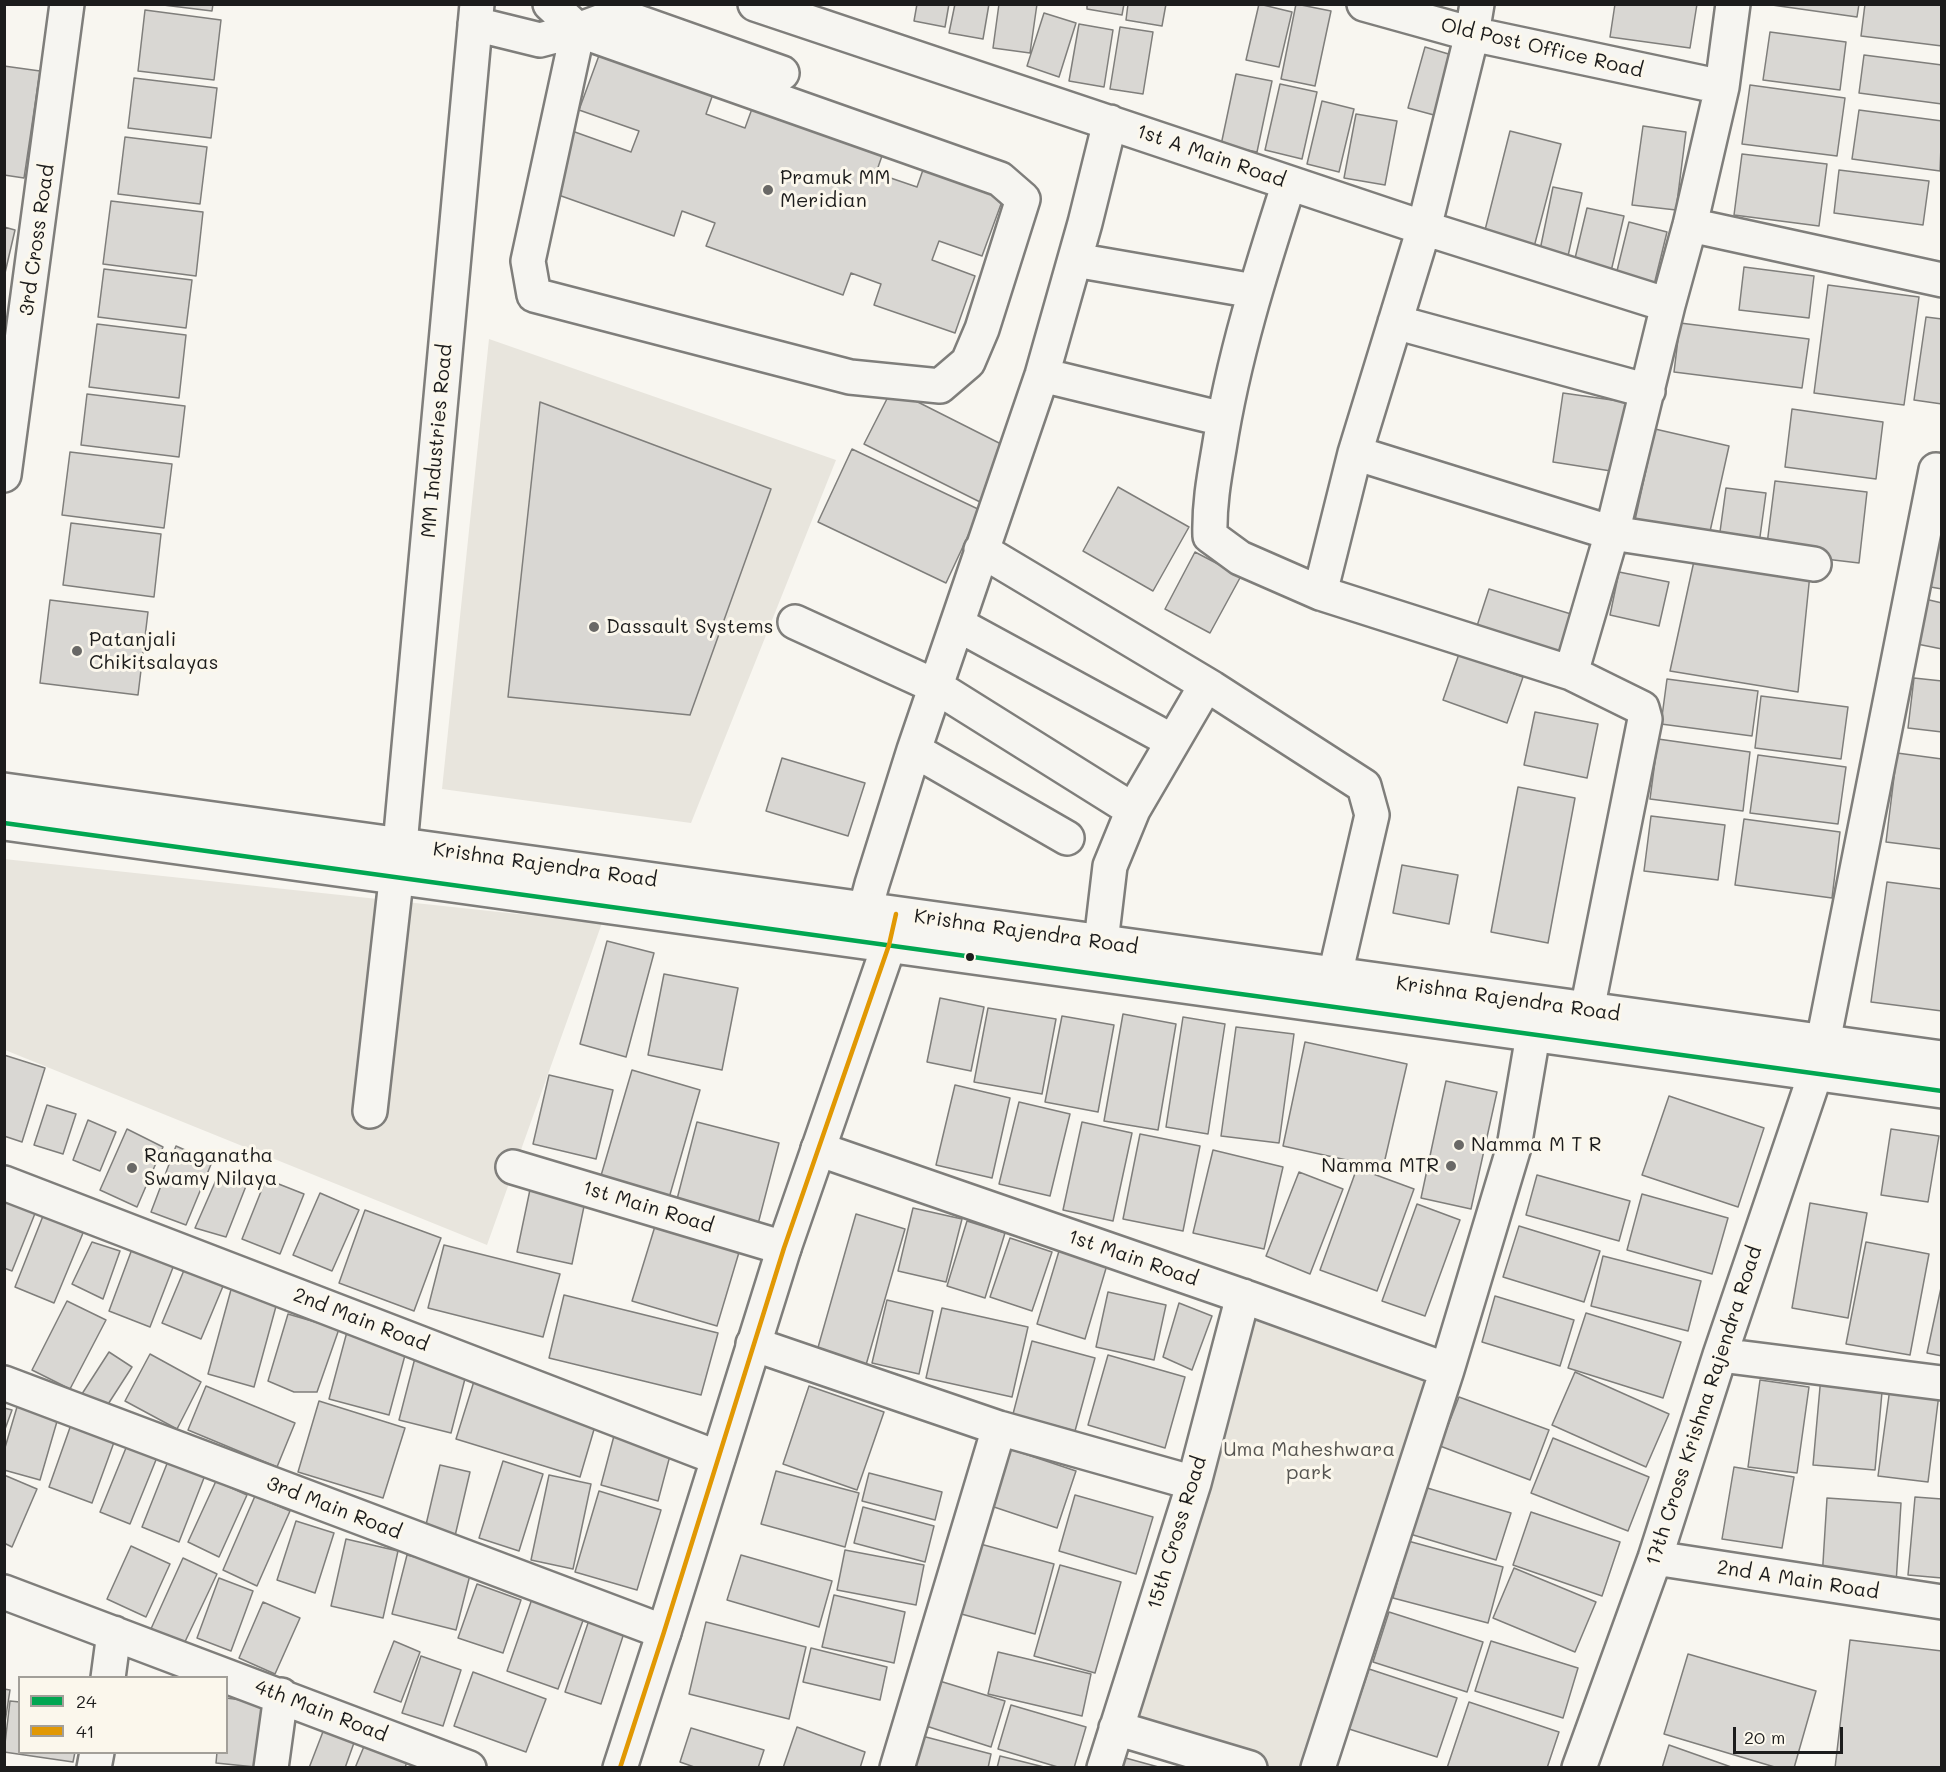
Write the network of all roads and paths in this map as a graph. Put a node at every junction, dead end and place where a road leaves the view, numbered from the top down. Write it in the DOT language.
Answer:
graph roads {
  1 [pos="67,4"];
  2 [pos="550,4"];
  3 [pos="755,4"];
  4 [pos="1364,4"];
  5 [pos="1733,4"];
  6 [pos="476,14"];
  7 [pos="1475,19"];
  8 [pos="578,30"];
  9 [pos="782,73"];
  10 [pos="1722,87"];
  11 [pos="1110,122"];
  12 [pos="1289,183"];
  13 [pos="1690,225"];
  14 [pos="1424,228"];
  15 [pos="1075,261"];
  16 [pos="1941,280"];
  17 [pos="1254,291"];
  18 [pos="1668,305"];
  19 [pos="1395,322"];
  20 [pos="11,373"];
  21 [pos="1042,375"];
  22 [pos="1648,391"];
  23 [pos="1223,419"];
  24 [pos="1355,453"];
  25 [pos="1936,470"];
  26 [pos="4,475"];
  27 [pos="1612,533"];
  28 [pos="981,550"];
  29 [pos="1814,564"];
  30 [pos="1320,593"];
  31 [pos="795,622"];
  32 [pos="957,624"];
  33 [pos="1571,673"];
  34 [pos="1206,685"];
  35 [pos="936,686"];
  36 [pos="1172,741"];
  37 [pos="914,750"];
  38 [pos="4,790"];
  39 [pos="1133,810"];
  40 [pos="4,823"];
  41 [pos="1067,838"];
  42 [pos="400,845"];
  43 [pos="395,877"];
  44 [pos="880,911"];
  45 [pos="857,941"];
  46 [pos="1101,942"];
  47 [pos="889,945"];
  48 [pos="1335,975"];
  49 [pos="1587,1010"];
  50 [pos="1533,1035"];
  51 [pos="1823,1042"];
  52 [pos="1941,1058"];
  53 [pos="1815,1075"];
  54 [pos="1941,1091"];
  55 [pos="370,1111"];
  56 [pos="818,1149"];
  57 [pos="513,1167"];
  58 [pos="4,1182"];
  59 [pos="784,1248"];
  60 [pos="1243,1296"];
  61 [pos="753,1344"];
  62 [pos="1720,1355"];
  63 [pos="1447,1370"];
  64 [pos="4,1383"];
  65 [pos="1941,1383"];
  66 [pos="999,1428"];
  67 [pos="718,1458"];
  68 [pos="1194,1483"];
  69 [pos="1655,1558"];
  70 [pos="4,1592"];
  71 [pos="1941,1602"];
  72 [pos="664,1632"];
  73 [pos="114,1633"];
  74 [pos="108,1676"];
  75 [pos="281,1695"];
  76 [pos="1116,1728"];
  77 [pos="271,1767"];
  78 [pos="469,1767"];
  79 [pos="620,1767"];
  80 [pos="897,1767"];
  81 [pos="1104,1767"];
  82 [pos="1250,1767"];
  83 [pos="1318,1767"];
  84 [pos="1579,1767"];
  1 -- 20 [label="street, 3rd Cross Road"];
  2 -- 8 [label="street"];
  3 -- 11 [label="street, 1st A Main Road"];
  4 -- 7 [label="street, Old Post Office Road"];
  5 -- 10 [label="street"];
  6 -- 8 [label="street"];
  6 -- 42 [label="street, MM Industries Road"];
  7 -- 10 [label="street, Old Post Office Road"];
  7 -- 14 [label="street"];
  8 -- 8 [label="street"];
  8 -- 9 [label="street"];
  10 -- 13 [label="street"];
  11 -- 12 [label="street, 1st A Main Road"];
  11 -- 15 [label="street"];
  12 -- 14 [label="street, 1st A Main Road"];
  12 -- 17 [label="street"];
  13 -- 16 [label="street"];
  13 -- 18 [label="street"];
  14 -- 18 [label="street, 1st A Main Road"];
  14 -- 19 [label="street"];
  15 -- 17 [label="street"];
  15 -- 21 [label="street"];
  17 -- 23 [label="street"];
  18 -- 22 [label="street"];
  19 -- 22 [label="street"];
  19 -- 24 [label="street"];
  20 -- 26 [label="street, 3rd Cross Road"];
  21 -- 23 [label="street"];
  21 -- 28 [label="street"];
  22 -- 27 [label="street"];
  23 -- 30 [label="street"];
  24 -- 27 [label="street"];
  24 -- 30 [label="street"];
  25 -- 51 [label="street, 17th Cross Krishna Rajendra Road"];
  27 -- 29 [label="street"];
  27 -- 33 [label="street"];
  28 -- 32 [label="street"];
  28 -- 34 [label="street"];
  30 -- 33 [label="street"];
  31 -- 35 [label="street"];
  32 -- 35 [label="street"];
  32 -- 36 [label="street"];
  33 -- 49 [label="street"];
  34 -- 36 [label="street"];
  34 -- 48 [label="street"];
  35 -- 37 [label="street"];
  35 -- 39 [label="street"];
  36 -- 39 [label="street"];
  37 -- 41 [label="street"];
  37 -- 44 [label="street"];
  38 -- 42 [label="street, Krishna Rajendra Road"];
  39 -- 46 [label="street"];
  40 -- 43 [label="street"];
  42 -- 43 [label="street, MM Industries Road"];
  42 -- 44 [label="street, Krishna Rajendra Road"];
  43 -- 45 [label="street"];
  43 -- 55 [label="street, MM Industries Road"];
  44 -- 45 [label="street"];
  44 -- 46 [label="street, Krishna Rajendra Road"];
  44 -- 47 [label="street"];
  45 -- 47 [label="street"];
  46 -- 48 [label="street, Krishna Rajendra Road"];
  47 -- 50 [label="street"];
  47 -- 56 [label="street"];
  48 -- 49 [label="street, Krishna Rajendra Road"];
  49 -- 51 [label="street, Krishna Rajendra Road"];
  50 -- 53 [label="street"];
  50 -- 63 [label="street"];
  51 -- 52 [label="street, Krishna Rajendra Road"];
  51 -- 53 [label="street, 17th Cross Krishna Rajendra Road"];
  53 -- 54 [label="street"];
  53 -- 62 [label="street, 17th Cross Krishna Rajendra Road"];
  56 -- 59 [label="street"];
  56 -- 60 [label="street, 1st Main Road"];
  57 -- 59 [label="street, 1st Main Road"];
  58 -- 67 [label="street, 2nd Main Road"];
  59 -- 61 [label="street"];
  60 -- 63 [label="street, 1st Main Road"];
  60 -- 68 [label="street, 15th Cross Road"];
  61 -- 66 [label="street"];
  61 -- 67 [label="street"];
  62 -- 65 [label="street"];
  62 -- 69 [label="street, 17th Cross Krishna Rajendra Road"];
  63 -- 83 [label="street"];
  64 -- 72 [label="street, 3rd Main Road"];
  66 -- 68 [label="street"];
  66 -- 80 [label="street"];
  67 -- 72 [label="street"];
  68 -- 76 [label="street, 15th Cross Road"];
  69 -- 71 [label="street, 2nd A Main Road"];
  69 -- 84 [label="street, 17th Cross Krishna Rajendra Road"];
  70 -- 73 [label="street, 4th Main Road"];
  72 -- 79 [label="street"];
  73 -- 74 [label="street"];
  73 -- 75 [label="street, 4th Main Road"];
  75 -- 77 [label="street"];
  75 -- 78 [label="street, 4th Main Road"];
  76 -- 81 [label="street, 15th Cross Road"];
  76 -- 82 [label="street"];
}
